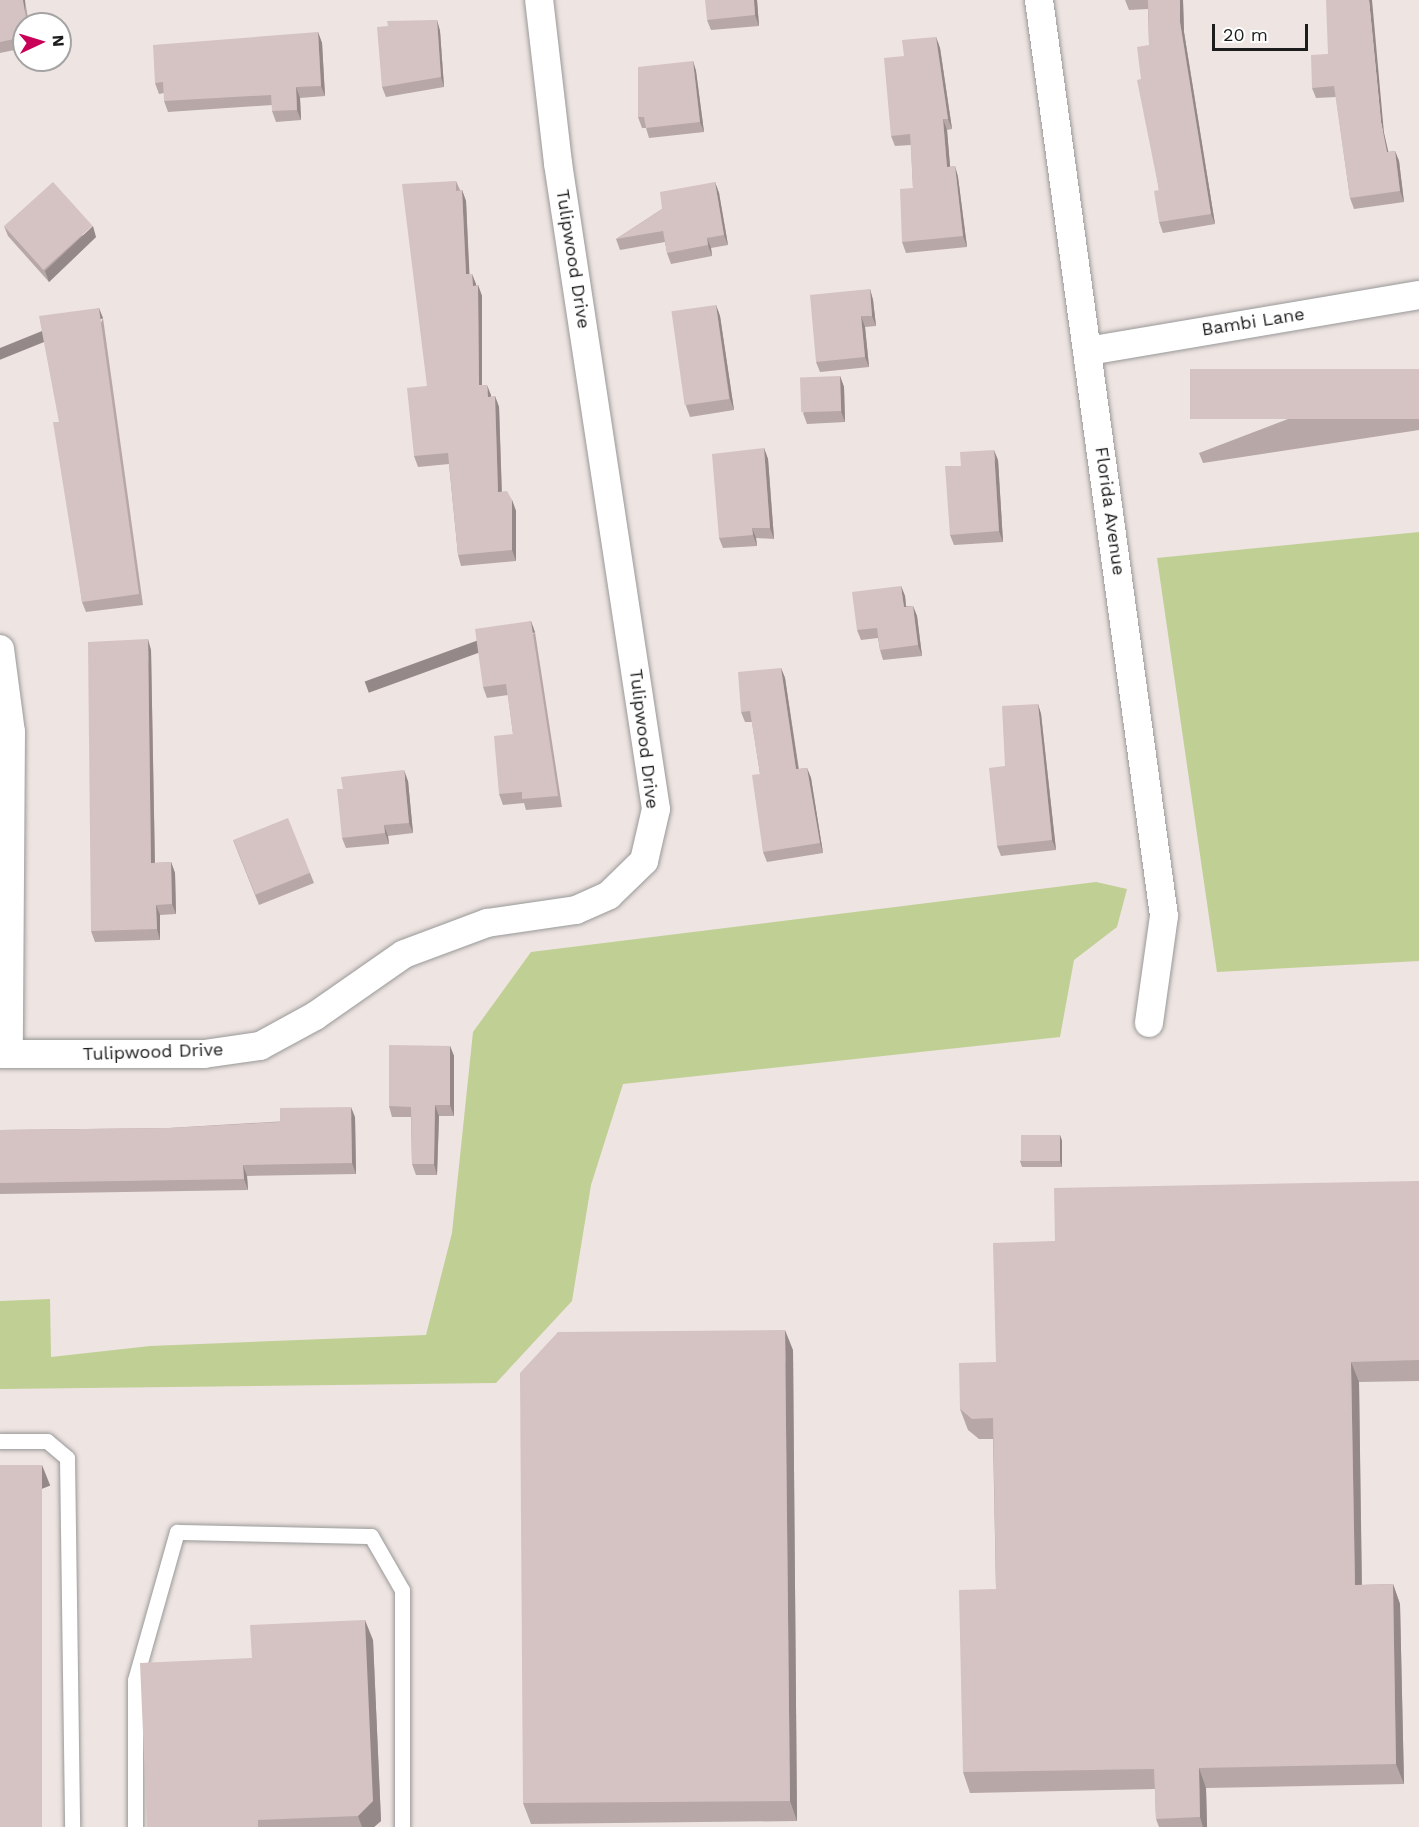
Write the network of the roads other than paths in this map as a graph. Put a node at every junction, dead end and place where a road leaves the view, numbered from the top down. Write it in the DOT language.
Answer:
graph roads {
  1 [pos="539,0"];
  2 [pos="1039,0"];
  3 [pos="1419,295"];
  4 [pos="1088,351"];
  5 [pos="0,649"];
  6 [pos="1149,1023"];
  7 [pos="4,1054"];
  8 [pos="0,1441"];
  9 [pos="72,1827"];
  10 [pos="135,1827"];
  11 [pos="402,1827"];
  1 -- 7 [label="street, Tulipwood Drive"];
  2 -- 4 [label="street, Florida Avenue"];
  3 -- 4 [label="street, Bambi Lane"];
  4 -- 6 [label="street, Florida Avenue"];
  5 -- 7 [label="street"];
  8 -- 9 [label="lane"];
  10 -- 11 [label="lane"];
}
